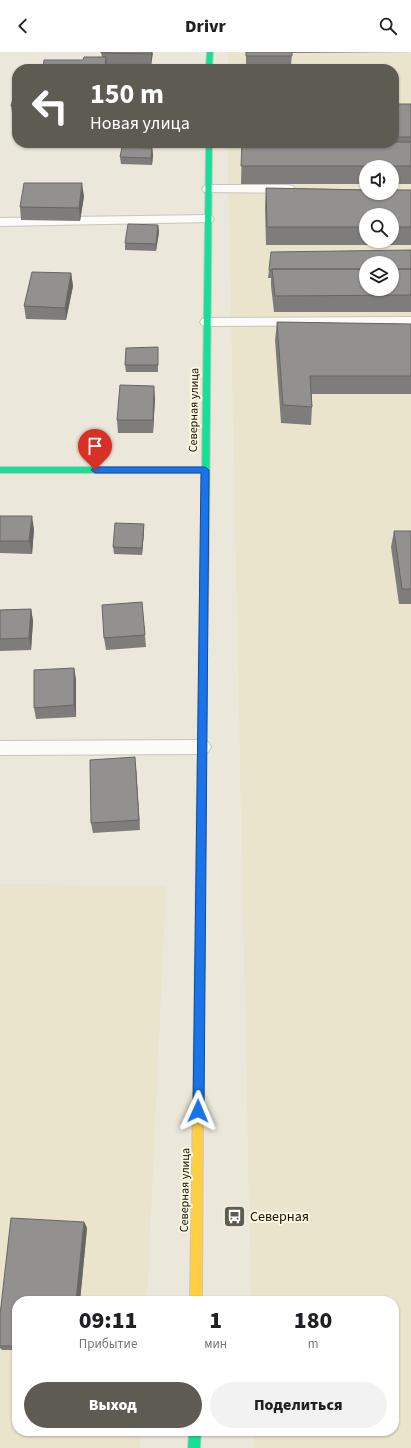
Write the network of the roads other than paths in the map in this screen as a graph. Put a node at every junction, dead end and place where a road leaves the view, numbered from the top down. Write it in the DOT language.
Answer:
graph roads {
  1 [pos="210,52"];
  2 [pos="209,64"];
  3 [pos="209,148"];
  4 [pos="208,189"];
  5 [pos="303,190"];
  6 [pos="208,219"];
  7 [pos="0,222"];
  8 [pos="411,321"];
  9 [pos="207,322"];
  10 [pos="0,470"];
  11 [pos="205,470"];
  12 [pos="202,747"];
  13 [pos="0,748"];
  14 [pos="196,1296"];
  15 [pos="194,1436"];
  16 [pos="194,1448"];
  1 -- 2 [label="street"];
  3 -- 4 [label="street, Северная улица"];
  4 -- 5 [label="lane"];
  4 -- 6 [label="street, Северная улица"];
  6 -- 7 [label="lane"];
  6 -- 9 [label="street, Северная улица"];
  8 -- 9 [label="lane"];
  9 -- 11 [label="street, Северная улица"];
  10 -- 11 [label="street"];
  11 -- 12 [label="street, Северная улица"];
  12 -- 13 [label="lane"];
  12 -- 14 [label="street, Северная улица"];
  15 -- 16 [label="street"];
}
